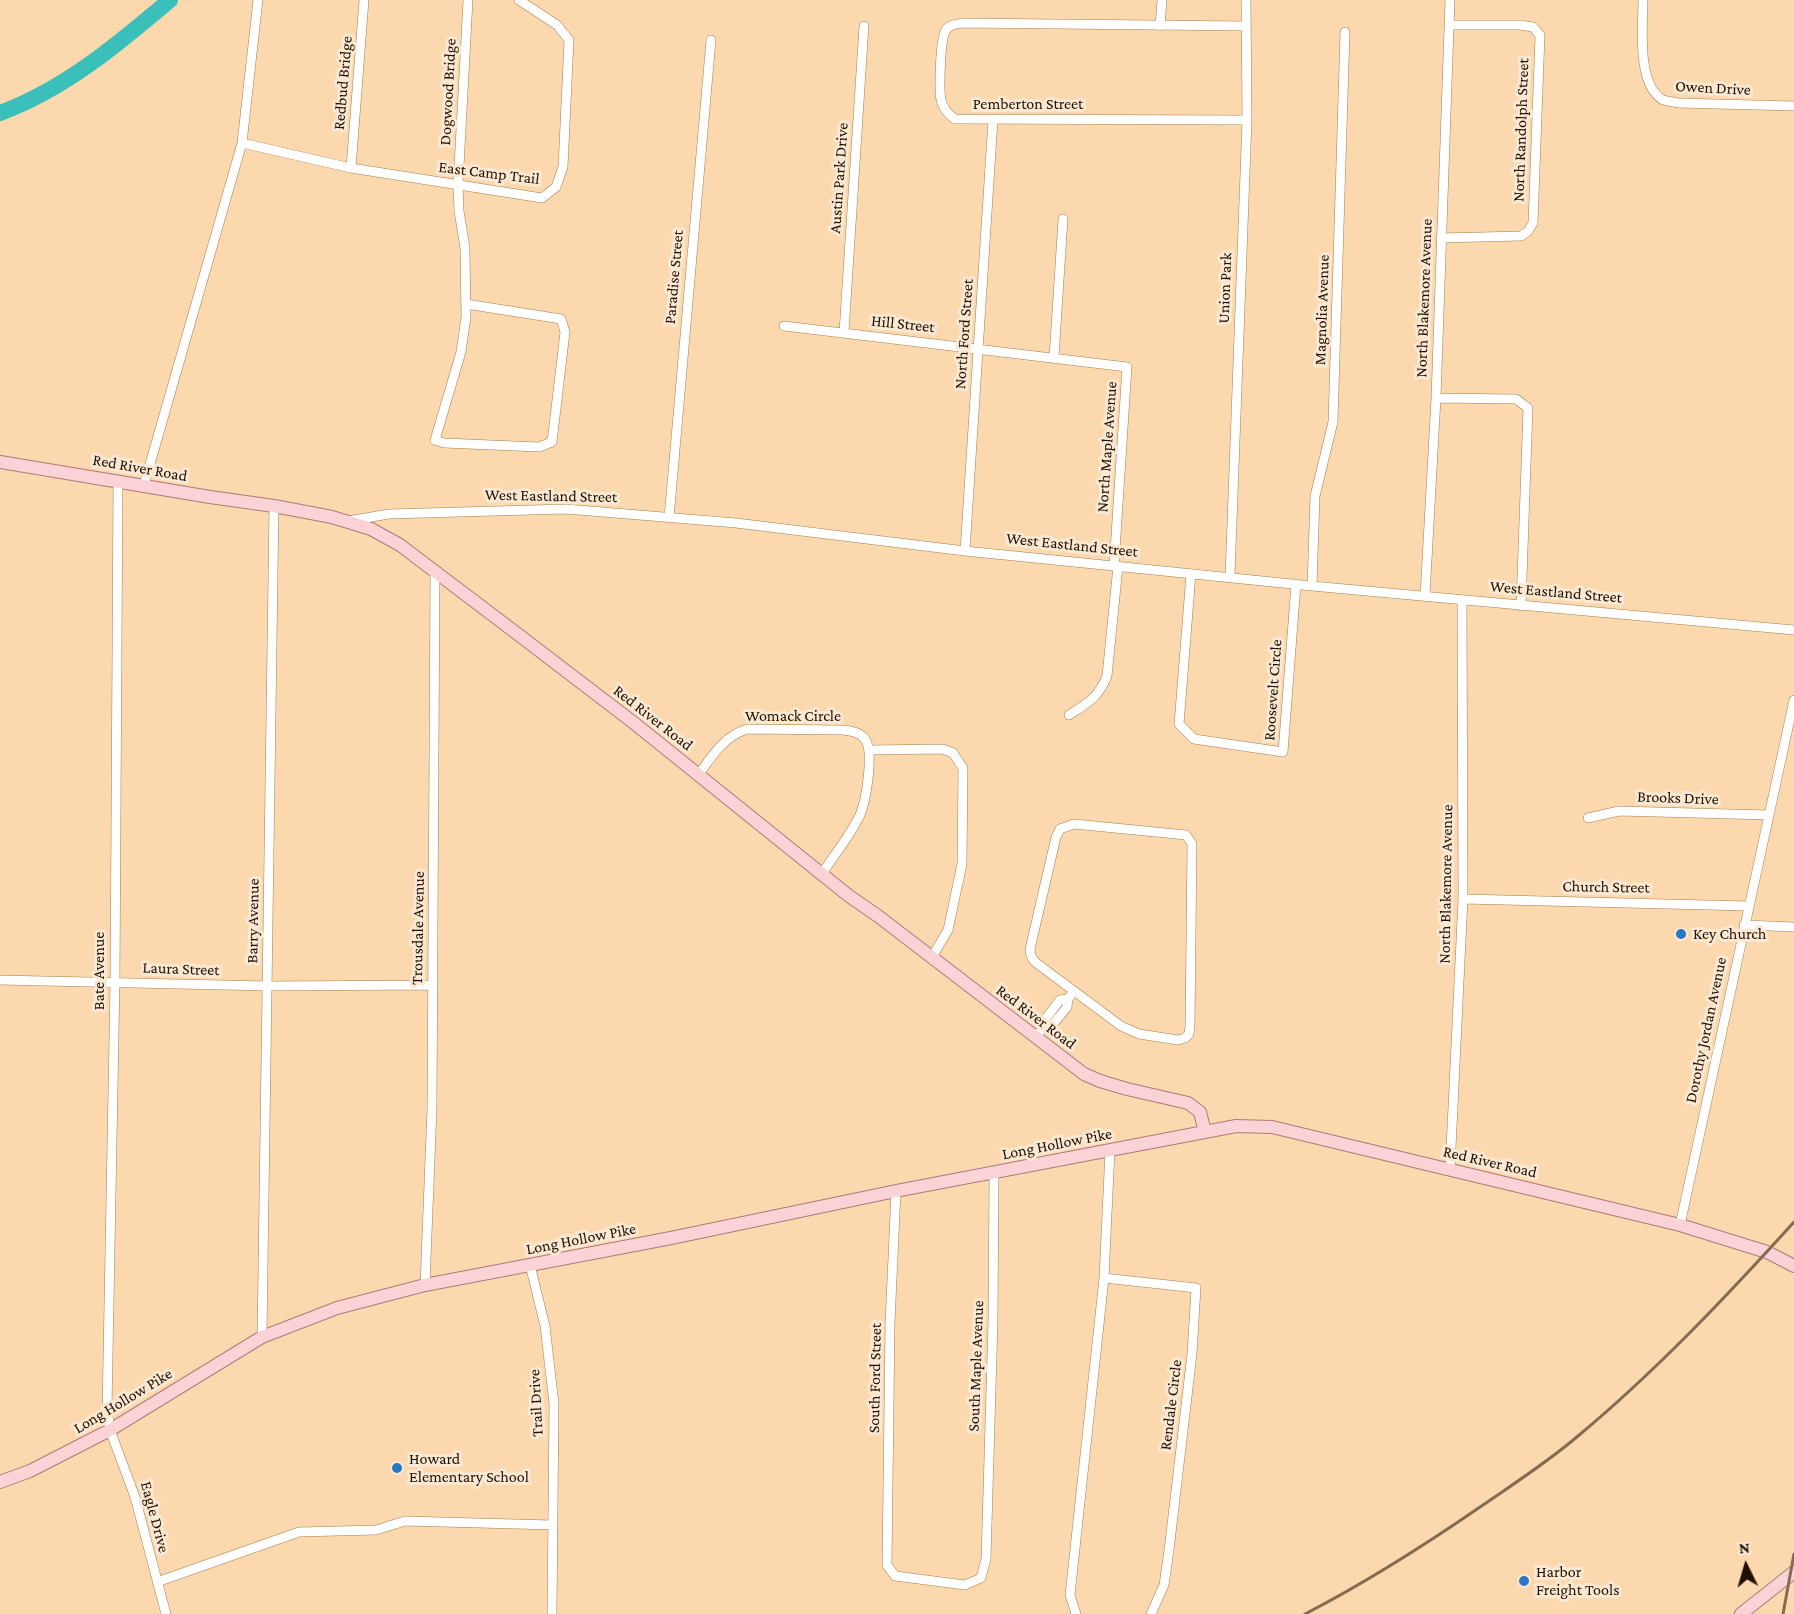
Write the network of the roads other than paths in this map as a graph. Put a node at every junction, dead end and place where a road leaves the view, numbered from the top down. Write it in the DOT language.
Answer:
graph roads {
  1 [pos="258,0"];
  2 [pos="364,0"];
  3 [pos="468,0"];
  4 [pos="519,0"];
  5 [pos="1162,0"];
  6 [pos="1246,0"];
  7 [pos="1450,0"];
  8 [pos="1643,0"];
  9 [pos="1450,25"];
  10 [pos="864,26"];
  11 [pos="1160,26"];
  12 [pos="1246,26"];
  13 [pos="1345,33"];
  14 [pos="711,40"];
  15 [pos="1794,106"];
  16 [pos="993,120"];
  17 [pos="1247,120"];
  18 [pos="242,143"];
  19 [pos="351,168"];
  20 [pos="458,185"];
  21 [pos="1063,219"];
  22 [pos="1442,238"];
  23 [pos="466,304"];
  24 [pos="784,326"];
  25 [pos="844,332"];
  26 [pos="978,347"];
  27 [pos="1054,357"];
  28 [pos="1127,367"];
  29 [pos="1436,398"];
  30 [pos="0,462"];
  31 [pos="118,482"];
  32 [pos="144,485"];
  33 [pos="274,506"];
  34 [pos="669,518"];
  35 [pos="347,522"];
  36 [pos="371,529"];
  37 [pos="965,551"];
  38 [pos="1116,566"];
  39 [pos="435,572"];
  40 [pos="1191,573"];
  41 [pos="1230,576"];
  42 [pos="1296,584"];
  43 [pos="1312,586"];
  44 [pos="1425,596"];
  45 [pos="1462,600"];
  46 [pos="1521,606"];
  47 [pos="1794,630"];
  48 [pos="1794,700"];
  49 [pos="1069,715"];
  50 [pos="870,750"];
  51 [pos="698,775"];
  52 [pos="1768,815"];
  53 [pos="1588,818"];
  54 [pos="822,874"];
  55 [pos="1463,898"];
  56 [pos="1748,906"];
  57 [pos="1744,925"];
  58 [pos="1794,927"];
  59 [pos="932,957"];
  60 [pos="0,980"];
  61 [pos="115,982"];
  62 [pos="433,985"];
  63 [pos="267,986"];
  64 [pos="1071,995"];
  65 [pos="1039,1033"];
  66 [pos="1205,1132"];
  67 [pos="1110,1150"];
  68 [pos="1450,1169"];
  69 [pos="994,1174"];
  70 [pos="896,1191"];
  71 [pos="1680,1225"];
  72 [pos="530,1265"];
  73 [pos="1794,1266"];
  74 [pos="1104,1278"];
  75 [pos="425,1285"];
  76 [pos="261,1337"];
  77 [pos="110,1430"];
  78 [pos="0,1482"];
  79 [pos="552,1525"];
  80 [pos="888,1565"];
  81 [pos="1794,1572"];
  82 [pos="157,1582"];
  83 [pos="166,1614"];
  84 [pos="552,1614"];
  85 [pos="1076,1614"];
  86 [pos="1151,1614"];
  87 [pos="1741,1614"];
  1 -- 18 [label="street"];
  2 -- 19 [label="street, Redbud Bridge"];
  3 -- 20 [label="street, Dogwood Bridge"];
  4 -- 20 [label="street, East Camp Trail"];
  5 -- 11 [label="street"];
  6 -- 12 [label="street, Union Park"];
  7 -- 9 [label="street, North Blakemore Avenue"];
  8 -- 15 [label="street, Owen Drive"];
  9 -- 22 [label="street, North Blakemore Avenue"];
  9 -- 22 [label="street, North Randolph Street"];
  10 -- 25 [label="street, Austin Park Drive"];
  11 -- 12 [label="street, Pemberton Street"];
  11 -- 16 [label="street, Pemberton Street"];
  12 -- 17 [label="street, Union Park"];
  13 -- 43 [label="street, Magnolia Avenue"];
  14 -- 34 [label="street, Paradise Street"];
  16 -- 17 [label="street, Pemberton Street"];
  16 -- 26 [label="street, North Ford Street"];
  17 -- 41 [label="street, Union Park"];
  18 -- 19 [label="street, East Camp Trail"];
  18 -- 32 [label="street"];
  19 -- 20 [label="street, East Camp Trail"];
  20 -- 23 [label="street, Dogwood Bridge"];
  21 -- 27 [label="street"];
  22 -- 29 [label="street, North Blakemore Avenue"];
  23 -- 23 [label="street, Dogwood Bridge"];
  24 -- 25 [label="street, Hill Street"];
  25 -- 26 [label="street, Hill Street"];
  26 -- 27 [label="street, Hill Street"];
  26 -- 37 [label="street, North Ford Street"];
  27 -- 28 [label="street, Hill Street"];
  28 -- 38 [label="street, North Maple Avenue"];
  29 -- 44 [label="street, North Blakemore Avenue"];
  29 -- 46 [label="street"];
  30 -- 31 [label="main road, Red River Road"];
  31 -- 32 [label="main road, Red River Road"];
  31 -- 61 [label="street, Bate Avenue"];
  32 -- 33 [label="main road, Red River Road"];
  33 -- 35 [label="main road, West Eastland Street"];
  33 -- 63 [label="street, Barry Avenue"];
  34 -- 35 [label="street, West Eastland Street"];
  34 -- 37 [label="street, West Eastland Street"];
  35 -- 36 [label="main road, West Eastland Street"];
  36 -- 39 [label="main road, Red River Road"];
  37 -- 38 [label="street, West Eastland Street"];
  38 -- 40 [label="street, West Eastland Street"];
  38 -- 49 [label="street, North Maple Avenue"];
  39 -- 51 [label="main road, Red River Road"];
  39 -- 62 [label="street, Trousdale Avenue"];
  40 -- 41 [label="street, West Eastland Street"];
  40 -- 42 [label="street, Roosevelt Circle"];
  41 -- 42 [label="street, West Eastland Street"];
  42 -- 43 [label="street, West Eastland Street"];
  43 -- 44 [label="street, West Eastland Street"];
  44 -- 45 [label="street, West Eastland Street"];
  45 -- 46 [label="street, West Eastland Street"];
  45 -- 55 [label="street, North Blakemore Avenue"];
  46 -- 47 [label="street, West Eastland Street"];
  48 -- 52 [label="street, Dorothy Jordan Avenue"];
  50 -- 51 [label="street, Womack Circle"];
  50 -- 54 [label="street"];
  50 -- 59 [label="street"];
  51 -- 54 [label="main road, Red River Road"];
  52 -- 53 [label="street, Brooks Drive"];
  52 -- 56 [label="street, Dorothy Jordan Avenue"];
  54 -- 59 [label="main road, Red River Road"];
  55 -- 56 [label="street, Church Street"];
  55 -- 68 [label="street, North Blakemore Avenue"];
  56 -- 57 [label="street, Dorothy Jordan Avenue"];
  57 -- 58 [label="street"];
  57 -- 71 [label="street, Dorothy Jordan Avenue"];
  59 -- 65 [label="main road, Red River Road"];
  60 -- 61 [label="street, Laura Street"];
  61 -- 63 [label="street, Laura Street"];
  61 -- 77 [label="street, Bate Avenue"];
  62 -- 63 [label="street, Laura Street"];
  62 -- 75 [label="street, Trousdale Avenue"];
  63 -- 76 [label="street, Barry Avenue"];
  64 -- 64 [label="street"];
  64 -- 65 [label="street"];
  65 -- 66 [label="main road, Red River Road"];
  66 -- 67 [label="main road, Long Hollow Pike"];
  66 -- 68 [label="main road, Red River Road"];
  67 -- 69 [label="main road, Long Hollow Pike"];
  67 -- 74 [label="street"];
  68 -- 71 [label="main road, Red River Road"];
  69 -- 70 [label="main road, Long Hollow Pike"];
  69 -- 80 [label="street, South Maple Avenue"];
  70 -- 72 [label="main road, Long Hollow Pike"];
  70 -- 80 [label="street, South Ford Street"];
  71 -- 73 [label="main road, Red River Road"];
  72 -- 75 [label="main road, Long Hollow Pike"];
  72 -- 79 [label="street, Trail Drive"];
  74 -- 85 [label="street"];
  74 -- 86 [label="street, Rendale Circle"];
  75 -- 76 [label="main road, Long Hollow Pike"];
  76 -- 77 [label="main road, Long Hollow Pike"];
  77 -- 78 [label="main road, Long Hollow Pike"];
  77 -- 82 [label="street, Eagle Drive"];
  79 -- 82 [label="street"];
  79 -- 84 [label="street, Trail Drive"];
  81 -- 87 [label="main road"];
  82 -- 83 [label="street, Eagle Drive"];
}
